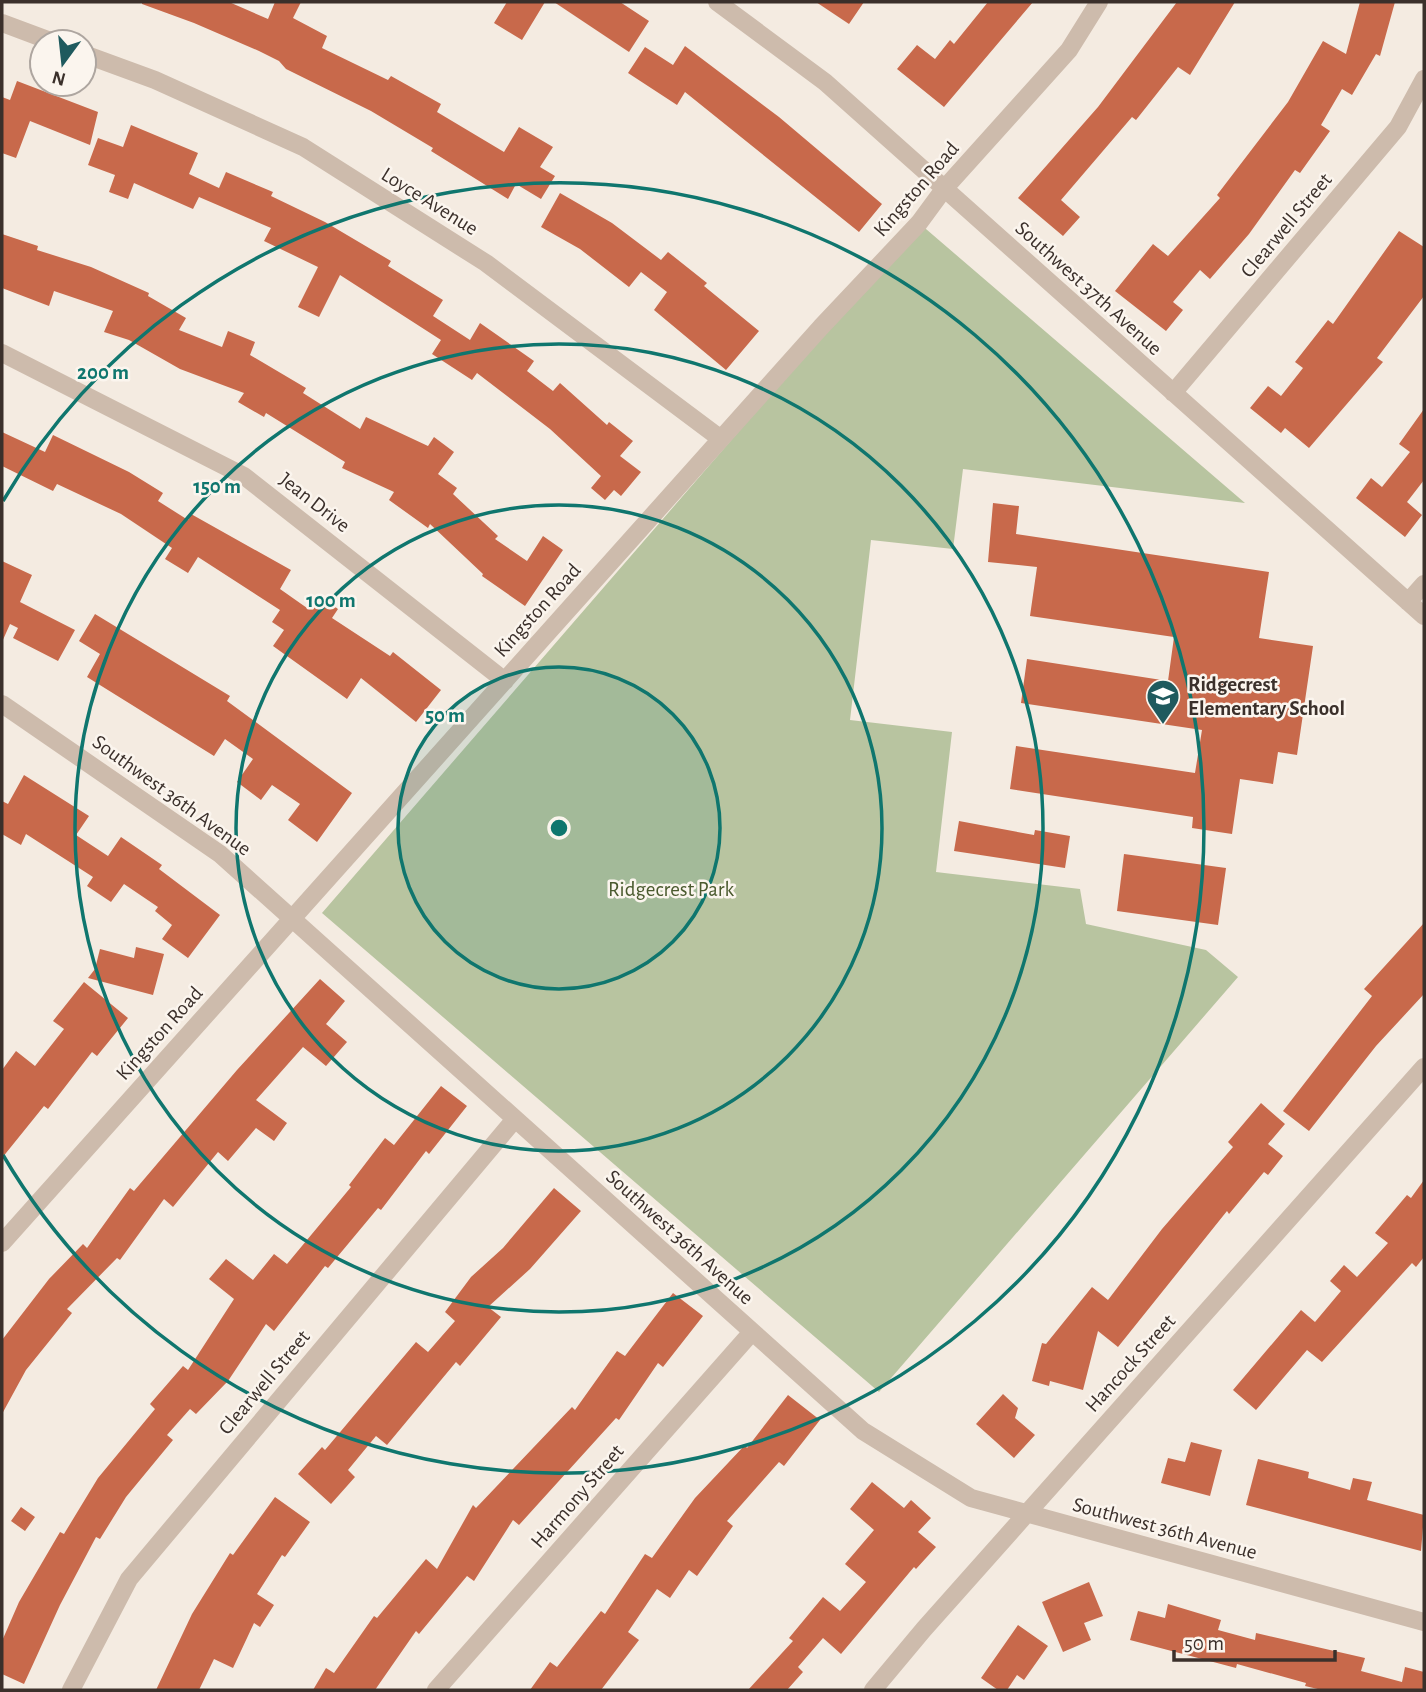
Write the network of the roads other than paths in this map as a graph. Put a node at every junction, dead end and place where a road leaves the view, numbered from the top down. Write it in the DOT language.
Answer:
graph roads {
  1 [pos="717,2"];
  2 [pos="1099,2"];
  3 [pos="2,23"];
  4 [pos="28,33"];
  5 [pos="98,59"];
  6 [pos="1424,79"];
  7 [pos="944,189"];
  8 [pos="2,353"];
  9 [pos="1173,393"];
  10 [pos="721,439"];
  11 [pos="1424,584"];
  12 [pos="1408,602"];
  13 [pos="1424,616"];
  14 [pos="505,681"];
  15 [pos="2,704"];
  16 [pos="292,919"];
  17 [pos="1424,1067"];
  18 [pos="515,1119"];
  19 [pos="2,1243"];
  20 [pos="752,1332"];
  21 [pos="1027,1513"];
  22 [pos="1424,1622"];
  23 [pos="71,1690"];
  24 [pos="436,1690"];
  25 [pos="873,1690"];
  1 -- 7 [label="street, Southwest 37th Avenue"];
  2 -- 7 [label="street, Kingston Road"];
  3 -- 4 [label="street"];
  5 -- 10 [label="street, Loyce Avenue"];
  6 -- 9 [label="street, Clearwell Street"];
  7 -- 9 [label="street, Southwest 37th Avenue"];
  7 -- 10 [label="street, Kingston Road"];
  8 -- 14 [label="street, Jean Drive"];
  9 -- 12 [label="street, Southwest 37th Avenue"];
  10 -- 14 [label="street, Kingston Road"];
  11 -- 12 [label="street"];
  12 -- 13 [label="street, Southwest 37th Avenue"];
  14 -- 16 [label="street, Kingston Road"];
  15 -- 16 [label="street, Southwest 36th Avenue"];
  16 -- 18 [label="street, Southwest 36th Avenue"];
  16 -- 19 [label="street, Kingston Road"];
  17 -- 21 [label="street, Hancock Street"];
  18 -- 20 [label="street, Southwest 36th Avenue"];
  18 -- 23 [label="street, Clearwell Street"];
  20 -- 21 [label="street, Southwest 36th Avenue"];
  20 -- 24 [label="street, Harmony Street"];
  21 -- 22 [label="street, Southwest 36th Avenue"];
  21 -- 25 [label="street, Hancock Street"];
}
